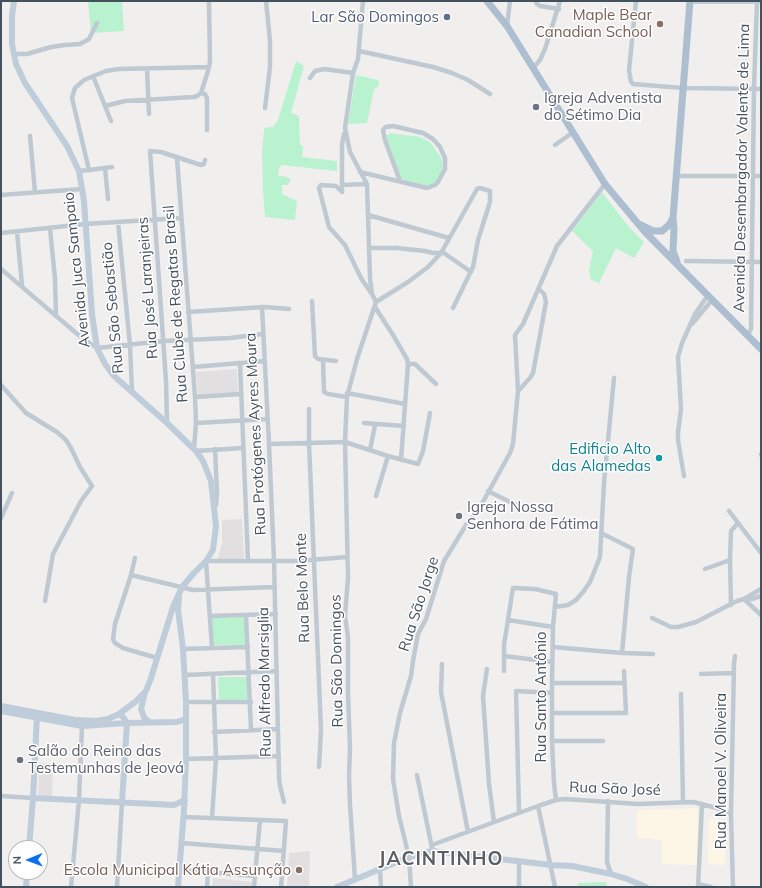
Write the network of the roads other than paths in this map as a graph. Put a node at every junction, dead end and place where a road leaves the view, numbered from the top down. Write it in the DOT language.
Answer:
graph roads {
  1 [pos="14,1"];
  2 [pos="209,1"];
  3 [pos="266,1"];
  4 [pos="363,1"];
  5 [pos="487,1"];
  6 [pos="510,1"];
  7 [pos="536,1"];
  8 [pos="560,1"];
  9 [pos="636,1"];
  10 [pos="690,1"];
  11 [pos="693,1"];
  12 [pos="757,1"];
  13 [pos="761,2"];
  14 [pos="559,9"];
  15 [pos="98,23"];
  16 [pos="506,26"];
  17 [pos="359,51"];
  18 [pos="13,54"];
  19 [pos="209,67"];
  20 [pos="533,68"];
  21 [pos="147,69"];
  22 [pos="353,73"];
  23 [pos="93,76"];
  24 [pos="310,78"];
  25 [pos="683,88"];
  26 [pos="754,88"];
  27 [pos="761,89"];
  28 [pos="201,93"];
  29 [pos="490,94"];
  30 [pos="148,99"];
  31 [pos="105,106"];
  32 [pos="265,108"];
  33 [pos="149,114"];
  34 [pos="111,121"];
  35 [pos="345,128"];
  36 [pos="207,130"];
  37 [pos="572,133"];
  38 [pos="30,136"];
  39 [pos="555,145"];
  40 [pos="177,158"];
  41 [pos="203,163"];
  42 [pos="112,167"];
  43 [pos="105,168"];
  44 [pos="89,170"];
  45 [pos="79,171"];
  46 [pos="360,172"];
  47 [pos="677,176"];
  48 [pos="754,176"];
  49 [pos="761,176"];
  50 [pos="400,181"];
  51 [pos="367,184"];
  52 [pos="604,184"];
  53 [pos="342,185"];
  54 [pos="82,189"];
  55 [pos="35,192"];
  56 [pos="1,195"];
  57 [pos="108,199"];
  58 [pos="368,216"];
  59 [pos="181,218"];
  60 [pos="673,218"];
  61 [pos="154,219"];
  62 [pos="118,222"];
  63 [pos="638,223"];
  64 [pos="85,224"];
  65 [pos="50,228"];
  66 [pos="17,232"];
  67 [pos="1,233"];
  68 [pos="449,238"];
  69 [pos="369,248"];
  70 [pos="440,253"];
  71 [pos="686,261"];
  72 [pos="753,262"];
  73 [pos="761,262"];
  74 [pos="678,264"];
  75 [pos="1,269"];
  76 [pos="471,272"];
  77 [pos="22,285"];
  78 [pos="539,290"];
  79 [pos="372,294"];
  80 [pos="710,298"];
  81 [pos="312,300"];
  82 [pos="375,305"];
  83 [pos="262,307"];
  84 [pos="453,308"];
  85 [pos="289,309"];
  86 [pos="188,312"];
  87 [pos="56,316"];
  88 [pos="263,334"];
  89 [pos="748,334"];
  90 [pos="191,340"];
  91 [pos="164,341"];
  92 [pos="130,345"];
  93 [pos="97,348"];
  94 [pos="761,349"];
  95 [pos="265,360"];
  96 [pos="322,360"];
  97 [pos="336,361"];
  98 [pos="240,363"];
  99 [pos="408,364"];
  100 [pos="193,367"];
  101 [pos="614,378"];
  102 [pos="436,384"];
  103 [pos="1,385"];
  104 [pos="132,391"];
  105 [pos="518,391"];
  106 [pos="241,394"];
  107 [pos="347,395"];
  108 [pos="195,396"];
  109 [pos="405,404"];
  110 [pos="309,409"];
  111 [pos="430,413"];
  112 [pos="268,419"];
  113 [pos="242,421"];
  114 [pos="167,422"];
  115 [pos="196,423"];
  116 [pos="364,423"];
  117 [pos="375,424"];
  118 [pos="404,426"];
  119 [pos="345,442"];
  120 [pos="310,443"];
  121 [pos="269,444"];
  122 [pos="243,448"];
  123 [pos="215,449"];
  124 [pos="195,450"];
  125 [pos="370,450"];
  126 [pos="388,456"];
  127 [pos="402,460"];
  128 [pos="684,476"];
  129 [pos="488,492"];
  130 [pos="12,493"];
  131 [pos="376,496"];
  132 [pos="522,508"];
  133 [pos="215,510"];
  134 [pos="729,511"];
  135 [pos="1,518"];
  136 [pos="738,523"];
  137 [pos="601,533"];
  138 [pos="761,553"];
  139 [pos="348,557"];
  140 [pos="135,558"];
  141 [pos="274,560"];
  142 [pos="314,560"];
  143 [pos="730,560"];
  144 [pos="206,561"];
  145 [pos="248,561"];
  146 [pos="705,569"];
  147 [pos="131,575"];
  148 [pos="275,587"];
  149 [pos="761,589"];
  150 [pos="180,590"];
  151 [pos="209,590"];
  152 [pos="761,596"];
  153 [pos="744,599"];
  154 [pos="45,601"];
  155 [pos="731,605"];
  156 [pos="555,608"];
  157 [pos="276,614"];
  158 [pos="761,615"];
  159 [pos="210,616"];
  160 [pos="246,616"];
  161 [pos="652,618"];
  162 [pos="508,620"];
  163 [pos="167,624"];
  164 [pos="180,626"];
  165 [pos="553,628"];
  166 [pos="248,647"];
  167 [pos="553,647"];
  168 [pos="212,648"];
  169 [pos="183,649"];
  170 [pos="622,653"];
  171 [pos="653,654"];
  172 [pos="504,656"];
  173 [pos="735,656"];
  174 [pos="158,658"];
  175 [pos="552,662"];
  176 [pos="442,664"];
  177 [pos="487,669"];
  178 [pos="504,670"];
  179 [pos="624,671"];
  180 [pos="277,672"];
  181 [pos="249,673"];
  182 [pos="733,673"];
  183 [pos="213,674"];
  184 [pos="701,674"];
  185 [pos="185,675"];
  186 [pos="624,682"];
  187 [pos="552,683"];
  188 [pos="146,691"];
  189 [pos="552,693"];
  190 [pos="680,694"];
  191 [pos="186,702"];
  192 [pos="214,702"];
  193 [pos="250,702"];
  194 [pos="1,706"];
  195 [pos="1,711"];
  196 [pos="552,713"];
  197 [pos="119,714"];
  198 [pos="37,716"];
  199 [pos="186,719"];
  200 [pos="149,722"];
  201 [pos="177,722"];
  202 [pos="127,723"];
  203 [pos="82,726"];
  204 [pos="186,726"];
  205 [pos="278,729"];
  206 [pos="251,730"];
  207 [pos="214,732"];
  208 [pos="552,741"];
  209 [pos="603,741"];
  210 [pos="279,756"];
  211 [pos="216,758"];
  212 [pos="186,759"];
  213 [pos="319,766"];
  214 [pos="417,775"];
  215 [pos="1,796"];
  216 [pos="33,798"];
  217 [pos="79,800"];
  218 [pos="185,800"];
  219 [pos="556,800"];
  220 [pos="608,801"];
  221 [pos="122,802"];
  222 [pos="284,802"];
  223 [pos="683,802"];
  224 [pos="174,804"];
  225 [pos="702,804"];
  226 [pos="538,806"];
  227 [pos="184,810"];
  228 [pos="519,813"];
  229 [pos="731,814"];
  230 [pos="184,817"];
  231 [pos="212,818"];
  232 [pos="260,820"];
  233 [pos="494,822"];
  234 [pos="468,832"];
  235 [pos="30,840"];
  236 [pos="181,843"];
  237 [pos="432,848"];
  238 [pos="257,849"];
  239 [pos="284,851"];
  240 [pos="409,857"];
  241 [pos="519,861"];
  242 [pos="551,865"];
  243 [pos="380,869"];
  244 [pos="179,870"];
  245 [pos="208,872"];
  246 [pos="611,874"];
  247 [pos="255,876"];
  248 [pos="355,879"];
  249 [pos="347,885"];
  250 [pos="698,885"];
  251 [pos="71,887"];
  252 [pos="117,887"];
  253 [pos="178,887"];
  254 [pos="207,887"];
  255 [pos="254,887"];
  256 [pos="281,887"];
  257 [pos="338,887"];
  258 [pos="381,887"];
  259 [pos="411,887"];
  260 [pos="519,887"];
  261 [pos="555,887"];
  262 [pos="646,887"];
  263 [pos="711,887"];
  264 [pos="733,887"];
  1 -- 18 [label="main road, Avenida Juca Sampaio"];
  2 -- 19 [label="street"];
  3 -- 32 [label="street"];
  4 -- 17 [label="street"];
  5 -- 16 [label="main road"];
  6 -- 16 [label="street"];
  7 -- 14 [label="street"];
  8 -- 14 [label="street"];
  9 -- 25 [label="street"];
  10 -- 25 [label="main road"];
  11 -- 12 [label="main road"];
  12 -- 13 [label="main road"];
  12 -- 26 [label="street, Avenida Desembargador Valente de Lima"];
  14 -- 20 [label="street"];
  15 -- 18 [label="street"];
  16 -- 20 [label="main road"];
  17 -- 22 [label="street"];
  17 -- 29 [label="street"];
  18 -- 45 [label="main road, Avenida Juca Sampaio"];
  19 -- 21 [label="street"];
  19 -- 28 [label="street"];
  20 -- 37 [label="main road"];
  21 -- 23 [label="street"];
  21 -- 30 [label="street"];
  22 -- 24 [label="street"];
  22 -- 35 [label="street"];
  23 -- 31 [label="street"];
  23 -- 44 [label="street"];
  25 -- 26 [label="street"];
  25 -- 47 [label="main road"];
  26 -- 27 [label="street"];
  26 -- 48 [label="street, Avenida Desembargador Valente de Lima"];
  28 -- 30 [label="street"];
  28 -- 36 [label="street"];
  30 -- 31 [label="street"];
  30 -- 33 [label="street"];
  31 -- 34 [label="street"];
  35 -- 46 [label="street"];
  35 -- 53 [label="street"];
  37 -- 39 [label="street"];
  37 -- 52 [label="main road"];
  38 -- 55 [label="street"];
  40 -- 41 [label="street"];
  40 -- 59 [label="street, Rua Clube de Regatas Brasil"];
  40 -- 61 [label="street, Rua José Laranjeiras"];
  42 -- 43 [label="street"];
  43 -- 44 [label="street"];
  43 -- 57 [label="street"];
  44 -- 45 [label="street"];
  45 -- 54 [label="main road, Avenida Juca Sampaio"];
  46 -- 50 [label="street"];
  46 -- 51 [label="street"];
  47 -- 48 [label="street"];
  47 -- 60 [label="main road"];
  48 -- 49 [label="street"];
  48 -- 72 [label="street, Avenida Desembargador Valente de Lima"];
  50 -- 50 [label="street"];
  51 -- 53 [label="street"];
  51 -- 58 [label="street"];
  52 -- 63 [label="main road"];
  52 -- 78 [label="street, Rua São Jorge"];
  53 -- 79 [label="street"];
  54 -- 55 [label="street"];
  54 -- 64 [label="main road, Avenida Juca Sampaio"];
  55 -- 56 [label="street"];
  58 -- 68 [label="street"];
  58 -- 69 [label="street"];
  59 -- 61 [label="street"];
  59 -- 86 [label="street, Rua Clube de Regatas Brasil"];
  60 -- 63 [label="main road"];
  60 -- 74 [label="main road"];
  61 -- 62 [label="street"];
  61 -- 91 [label="street, Rua José Laranjeiras"];
  62 -- 64 [label="street"];
  62 -- 92 [label="street, Rua São Sebastião"];
  63 -- 74 [label="main road"];
  64 -- 65 [label="street"];
  64 -- 93 [label="main road, Avenida Juca Sampaio"];
  65 -- 66 [label="street"];
  65 -- 87 [label="street"];
  66 -- 67 [label="street"];
  66 -- 77 [label="street"];
  68 -- 70 [label="street"];
  68 -- 76 [label="street"];
  69 -- 70 [label="street"];
  69 -- 79 [label="street"];
  70 -- 76 [label="street"];
  70 -- 82 [label="street"];
  71 -- 72 [label="street"];
  72 -- 73 [label="street"];
  72 -- 89 [label="street, Avenida Desembargador Valente de Lima"];
  74 -- 80 [label="main road"];
  75 -- 77 [label="street"];
  76 -- 84 [label="street"];
  77 -- 87 [label="street"];
  78 -- 105 [label="street, Rua São Jorge"];
  78 -- 105 [label="street"];
  79 -- 82 [label="street"];
  80 -- 89 [label="main road"];
  80 -- 128 [label="street"];
  81 -- 96 [label="street"];
  82 -- 99 [label="street"];
  82 -- 107 [label="street, Rua São Domingos"];
  83 -- 85 [label="street"];
  83 -- 86 [label="street"];
  83 -- 88 [label="street, Rua Protógenes Ayres Moura"];
  86 -- 90 [label="street, Rua Clube de Regatas Brasil"];
  87 -- 93 [label="street"];
  88 -- 90 [label="street"];
  88 -- 95 [label="street, Rua Protógenes Ayres Moura"];
  89 -- 94 [label="main road"];
  90 -- 91 [label="street"];
  90 -- 100 [label="street, Rua Clube de Regatas Brasil"];
  91 -- 92 [label="street"];
  91 -- 114 [label="street, Rua José Laranjeiras"];
  92 -- 93 [label="street"];
  92 -- 104 [label="street, Rua São Sebastião"];
  93 -- 104 [label="main road, Avenida Juca Sampaio"];
  95 -- 98 [label="street"];
  95 -- 112 [label="street, Rua Protógenes Ayres Moura"];
  96 -- 97 [label="street"];
  96 -- 107 [label="street"];
  98 -- 100 [label="street"];
  98 -- 106 [label="street"];
  99 -- 102 [label="street"];
  99 -- 109 [label="street"];
  100 -- 108 [label="street, Rua Clube de Regatas Brasil"];
  101 -- 137 [label="street"];
  103 -- 154 [label="street"];
  104 -- 114 [label="main road, Avenida Juca Sampaio"];
  105 -- 129 [label="street, Rua São Jorge"];
  106 -- 108 [label="street"];
  106 -- 113 [label="street"];
  107 -- 109 [label="street"];
  107 -- 119 [label="street, Rua São Domingos"];
  108 -- 115 [label="street, Rua Clube de Regatas Brasil"];
  109 -- 118 [label="street"];
  110 -- 120 [label="street, Rua Belo Monte"];
  111 -- 127 [label="street"];
  112 -- 113 [label="street"];
  112 -- 121 [label="street, Rua Protógenes Ayres Moura"];
  113 -- 115 [label="street"];
  113 -- 122 [label="street"];
  114 -- 124 [label="main road, Avenida Juca Sampaio"];
  115 -- 124 [label="street, Rua Clube de Regatas Brasil"];
  116 -- 117 [label="street"];
  117 -- 118 [label="street"];
  117 -- 125 [label="street"];
  118 -- 127 [label="street"];
  119 -- 120 [label="street"];
  119 -- 125 [label="street"];
  119 -- 139 [label="street, Rua São Domingos"];
  120 -- 121 [label="street"];
  120 -- 142 [label="street, Rua Belo Monte"];
  121 -- 141 [label="street, Rua Protógenes Ayres Moura"];
  122 -- 123 [label="street"];
  122 -- 145 [label="street"];
  123 -- 124 [label="street"];
  123 -- 133 [label="street"];
  124 -- 133 [label="main road, Avenida Juca Sampaio"];
  125 -- 126 [label="street"];
  126 -- 127 [label="street"];
  126 -- 131 [label="street"];
  129 -- 132 [label="street"];
  129 -- 240 [label="street, Rua São Jorge"];
  130 -- 135 [label="street"];
  133 -- 144 [label="main road, Avenida Juca Sampaio"];
  134 -- 136 [label="street"];
  136 -- 138 [label="street"];
  136 -- 143 [label="street"];
  137 -- 156 [label="street"];
  137 -- 170 [label="street"];
  139 -- 142 [label="street"];
  139 -- 248 [label="street, Rua São Domingos"];
  140 -- 147 [label="street"];
  141 -- 142 [label="street"];
  141 -- 145 [label="street"];
  141 -- 148 [label="street, Rua Alfredo Marsiglia"];
  142 -- 213 [label="street, Rua Belo Monte"];
  143 -- 146 [label="street"];
  143 -- 155 [label="street"];
  144 -- 145 [label="street"];
  144 -- 150 [label="main road, Avenida Juca Sampaio"];
  144 -- 151 [label="street"];
  147 -- 150 [label="street"];
  147 -- 174 [label="street"];
  148 -- 151 [label="street"];
  148 -- 157 [label="street, Rua Alfredo Marsiglia"];
  149 -- 153 [label="street"];
  150 -- 151 [label="street"];
  150 -- 163 [label="main road, Avenida Juca Sampaio"];
  150 -- 164 [label="main road"];
  151 -- 159 [label="street"];
  152 -- 153 [label="street"];
  153 -- 155 [label="street"];
  153 -- 158 [label="street"];
  155 -- 161 [label="street"];
  156 -- 162 [label="street, Rua Santo Antônio"];
  156 -- 165 [label="street, Rua Santo Antônio"];
  157 -- 160 [label="street"];
  157 -- 180 [label="street, Rua Alfredo Marsiglia"];
  159 -- 160 [label="street"];
  159 -- 168 [label="street"];
  160 -- 166 [label="street"];
  162 -- 165 [label="street"];
  162 -- 172 [label="street"];
  163 -- 164 [label="main road"];
  163 -- 174 [label="main road, Avenida Juca Sampaio"];
  164 -- 169 [label="main road"];
  165 -- 167 [label="street, Rua Santo Antônio"];
  166 -- 168 [label="street"];
  166 -- 181 [label="street"];
  167 -- 170 [label="street"];
  167 -- 175 [label="street, Rua Santo Antônio"];
  168 -- 169 [label="street"];
  169 -- 185 [label="main road"];
  170 -- 171 [label="street"];
  172 -- 175 [label="street"];
  172 -- 178 [label="street"];
  173 -- 182 [label="street, Rua Manoel V. Oliveira"];
  174 -- 188 [label="main road, Avenida Juca Sampaio"];
  175 -- 187 [label="street, Rua Santo Antônio"];
  176 -- 234 [label="street"];
  177 -- 233 [label="street"];
  179 -- 186 [label="street"];
  180 -- 181 [label="street"];
  180 -- 205 [label="street, Rua Alfredo Marsiglia"];
  181 -- 183 [label="street"];
  181 -- 193 [label="street"];
  182 -- 184 [label="street"];
  182 -- 229 [label="street, Rua Manoel V. Oliveira"];
  183 -- 185 [label="street"];
  183 -- 192 [label="street"];
  185 -- 191 [label="main road"];
  186 -- 187 [label="street"];
  186 -- 196 [label="street"];
  187 -- 189 [label="street, Rua Santo Antônio"];
  188 -- 197 [label="main road, Avenida Juca Sampaio"];
  188 -- 200 [label="main road"];
  189 -- 196 [label="street, Rua Santo Antônio"];
  189 -- 228 [label="street"];
  190 -- 223 [label="street"];
  191 -- 192 [label="street"];
  191 -- 199 [label="main road"];
  192 -- 193 [label="street"];
  192 -- 207 [label="street"];
  193 -- 206 [label="street"];
  194 -- 198 [label="main road, Avenida Juca Sampaio"];
  195 -- 198 [label="main road, Avenida Juca Sampaio"];
  196 -- 208 [label="street, Rua Santo Antônio"];
  197 -- 198 [label="main road, Avenida Juca Sampaio"];
  197 -- 202 [label="main road"];
  198 -- 203 [label="main road, Avenida Juca Sampaio"];
  198 -- 216 [label="main road"];
  199 -- 201 [label="main road, Avenida Juca Sampaio"];
  199 -- 204 [label="main road"];
  200 -- 201 [label="main road, Avenida Juca Sampaio"];
  200 -- 202 [label="main road, Avenida Juca Sampaio"];
  201 -- 204 [label="main road"];
  202 -- 203 [label="main road, Avenida Juca Sampaio"];
  202 -- 221 [label="main road"];
  203 -- 217 [label="street"];
  204 -- 212 [label="main road"];
  205 -- 206 [label="street"];
  205 -- 210 [label="street, Rua Alfredo Marsiglia"];
  206 -- 207 [label="street"];
  207 -- 211 [label="street"];
  208 -- 209 [label="street"];
  208 -- 219 [label="street, Rua Santo Antônio"];
  210 -- 211 [label="street"];
  210 -- 222 [label="street, Rua Alfredo Marsiglia"];
  211 -- 212 [label="street"];
  211 -- 231 [label="street"];
  212 -- 218 [label="main road"];
  214 -- 237 [label="street"];
  215 -- 216 [label="street"];
  216 -- 217 [label="main road"];
  216 -- 235 [label="main road"];
  217 -- 221 [label="main road"];
  217 -- 251 [label="street"];
  218 -- 224 [label="main road"];
  218 -- 227 [label="main road"];
  219 -- 220 [label="street, Rua São José"];
  219 -- 226 [label="street, Rua São José"];
  220 -- 223 [label="street, Rua São José"];
  220 -- 246 [label="street"];
  221 -- 224 [label="main road"];
  221 -- 252 [label="street"];
  223 -- 225 [label="street, Rua São José"];
  224 -- 227 [label="main road"];
  225 -- 229 [label="street, Rua São José"];
  225 -- 250 [label="street"];
  226 -- 228 [label="street, Rua São José"];
  226 -- 242 [label="street"];
  227 -- 230 [label="main road"];
  228 -- 233 [label="street, Rua São José"];
  229 -- 264 [label="street, Rua Manoel V. Oliveira"];
  230 -- 231 [label="street"];
  230 -- 236 [label="main road"];
  231 -- 232 [label="street"];
  232 -- 238 [label="street"];
  232 -- 239 [label="street"];
  233 -- 234 [label="street, Rua São José"];
  234 -- 237 [label="street, Rua São José"];
  236 -- 238 [label="street"];
  236 -- 244 [label="main road"];
  237 -- 240 [label="main road"];
  237 -- 241 [label="main road"];
  238 -- 239 [label="street"];
  238 -- 247 [label="street"];
  239 -- 256 [label="street"];
  240 -- 243 [label="main road"];
  240 -- 259 [label="street, Rua São Jorge"];
  241 -- 242 [label="main road"];
  241 -- 260 [label="street"];
  242 -- 246 [label="main road"];
  242 -- 261 [label="street"];
  243 -- 248 [label="main road"];
  243 -- 258 [label="street"];
  244 -- 245 [label="street"];
  244 -- 253 [label="main road"];
  245 -- 247 [label="street"];
  245 -- 254 [label="street"];
  246 -- 262 [label="main road"];
  247 -- 255 [label="street"];
  248 -- 249 [label="main road"];
  249 -- 257 [label="main road"];
  250 -- 263 [label="street"];
}
